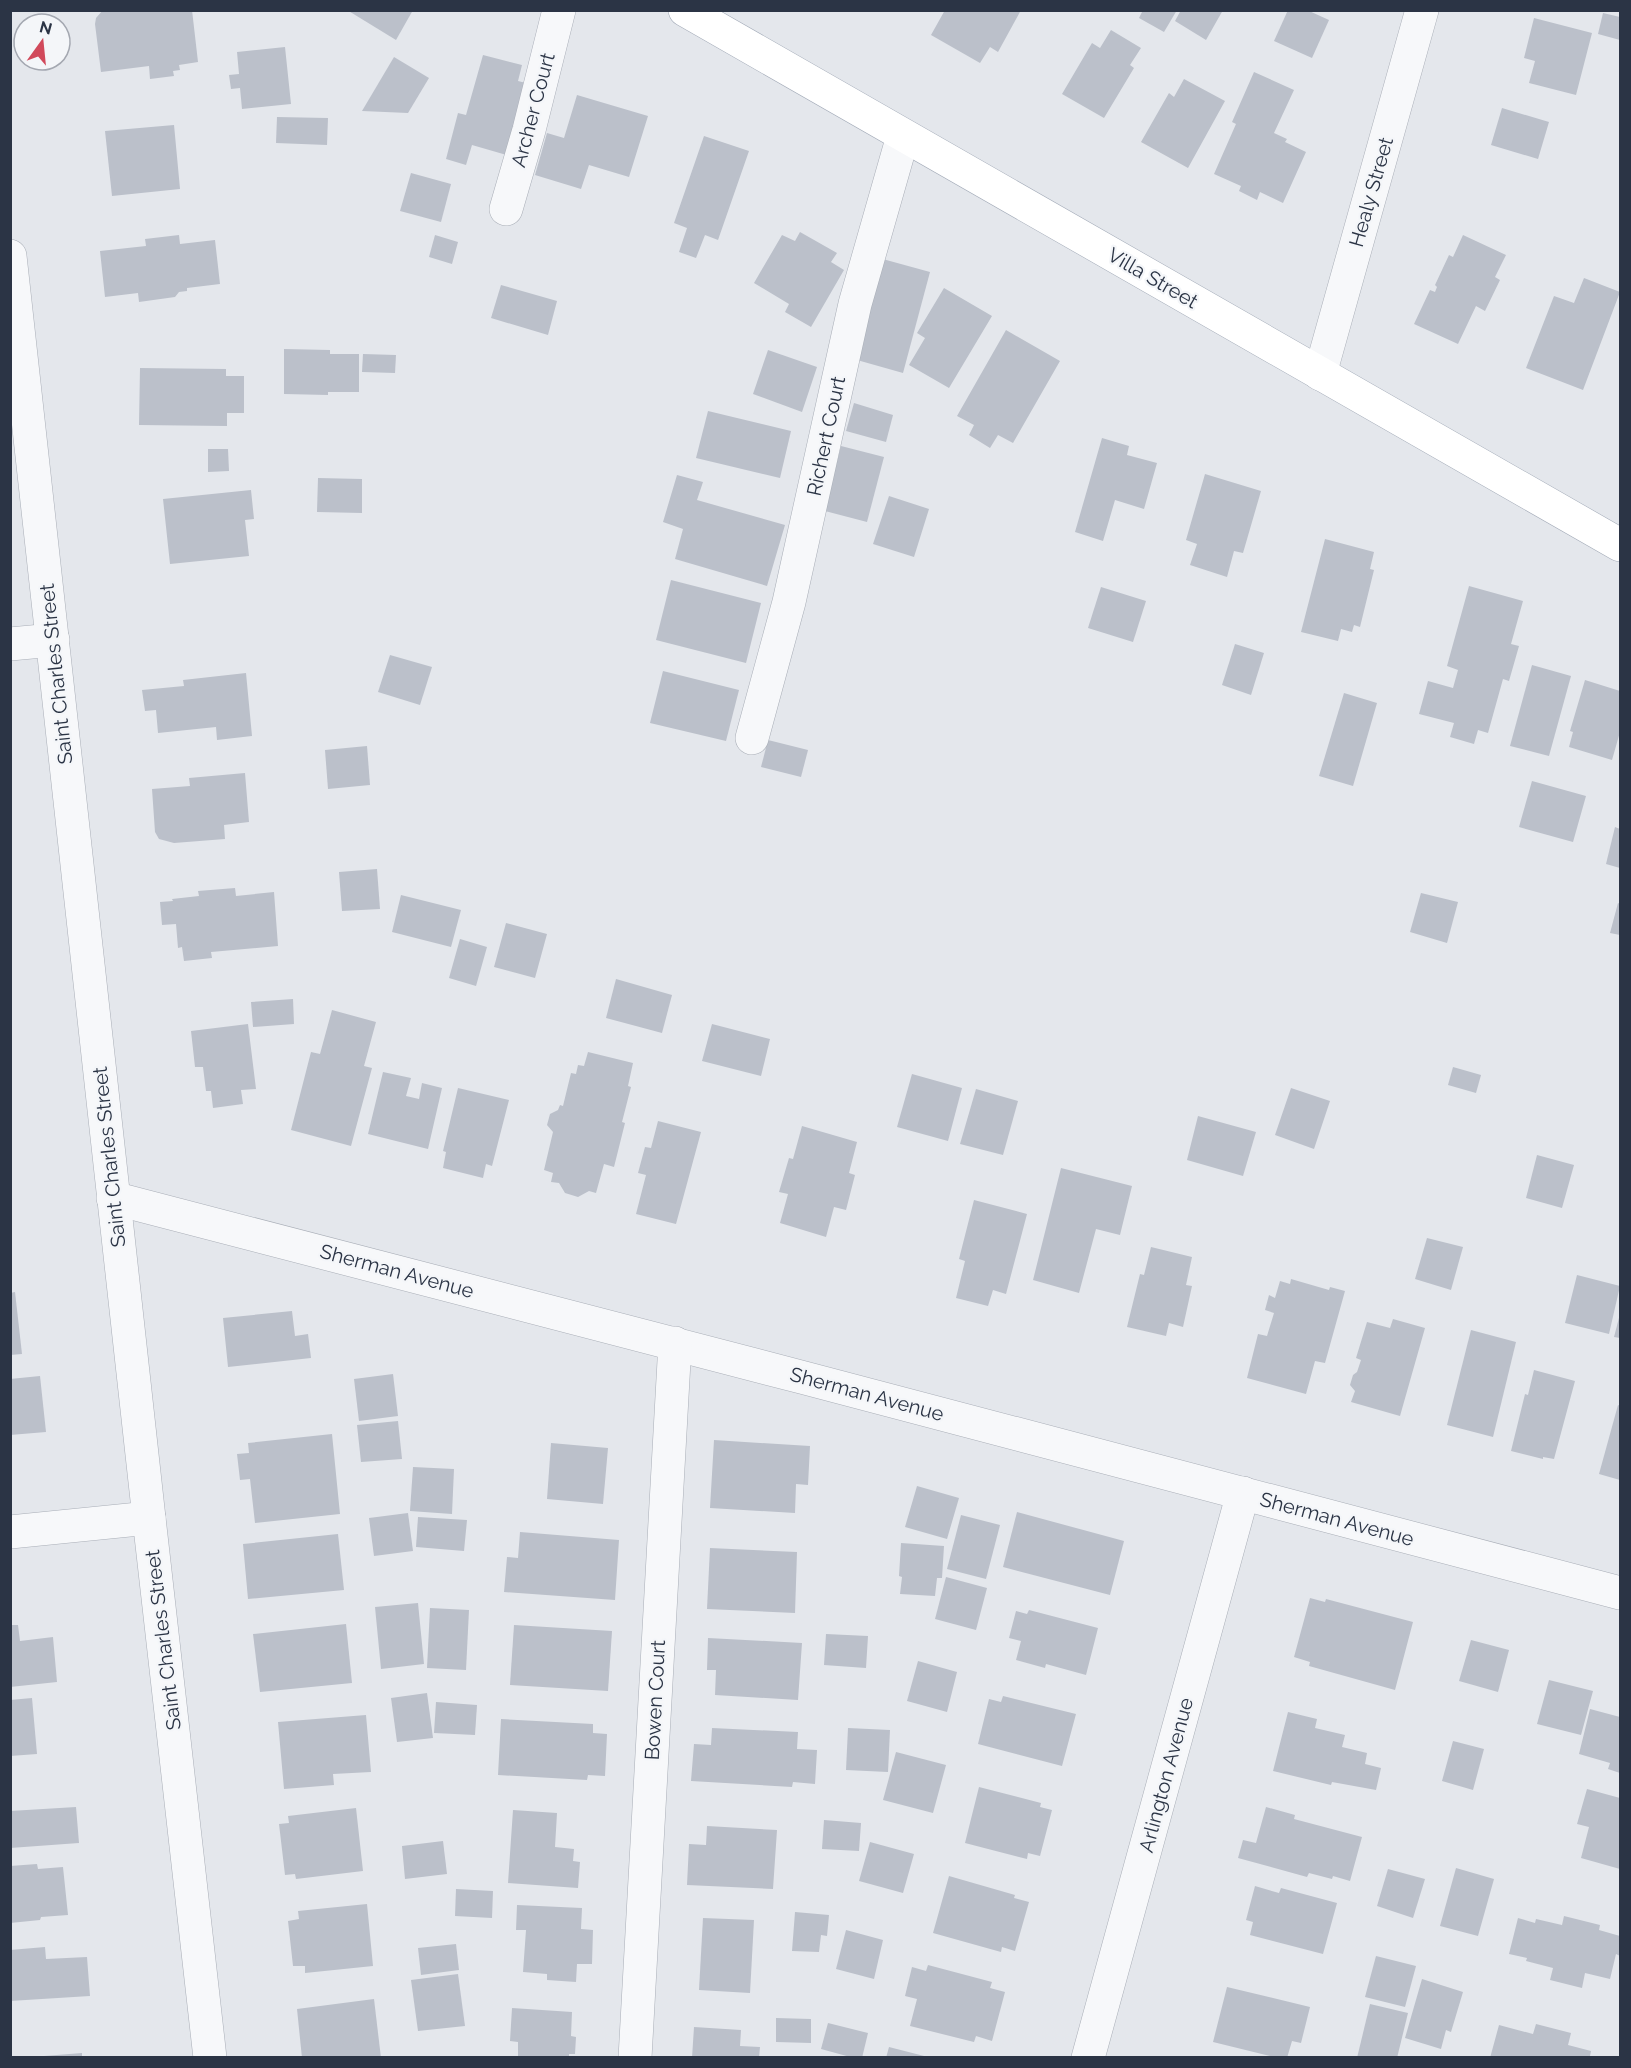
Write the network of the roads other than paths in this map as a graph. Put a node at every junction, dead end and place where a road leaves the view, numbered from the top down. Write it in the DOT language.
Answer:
graph roads {
  1 [pos="559,10"];
  2 [pos="685,10"];
  3 [pos="1422,10"];
  4 [pos="903,136"];
  5 [pos="506,209"];
  6 [pos="10,256"];
  7 [pos="13,312"];
  8 [pos="1320,374"];
  9 [pos="1620,545"];
  10 [pos="53,640"];
  11 [pos="10,644"];
  12 [pos="752,738"];
  13 [pos="113,1198"];
  14 [pos="675,1343"];
  15 [pos="1243,1494"];
  16 [pos="148,1518"];
  17 [pos="10,1532"];
  18 [pos="1620,1593"];
  19 [pos="210,2058"];
  20 [pos="634,2058"];
  21 [pos="1088,2058"];
  1 -- 5 [label="street, Archer Court"];
  2 -- 4 [label="main road, Villa Street"];
  3 -- 8 [label="street, Healy Street"];
  4 -- 8 [label="main road, Villa Street"];
  4 -- 12 [label="street, Richert Court"];
  6 -- 7 [label="street, Saint Charles Street"];
  7 -- 10 [label="street, Saint Charles Street"];
  8 -- 9 [label="main road, Villa Street"];
  10 -- 11 [label="street"];
  10 -- 13 [label="street, Saint Charles Street"];
  13 -- 14 [label="street, Sherman Avenue"];
  13 -- 16 [label="street, Saint Charles Street"];
  14 -- 15 [label="street, Sherman Avenue"];
  14 -- 20 [label="street, Bowen Court"];
  15 -- 18 [label="street, Sherman Avenue"];
  15 -- 21 [label="street, Arlington Avenue"];
  16 -- 17 [label="street"];
  16 -- 19 [label="street, Saint Charles Street"];
}
